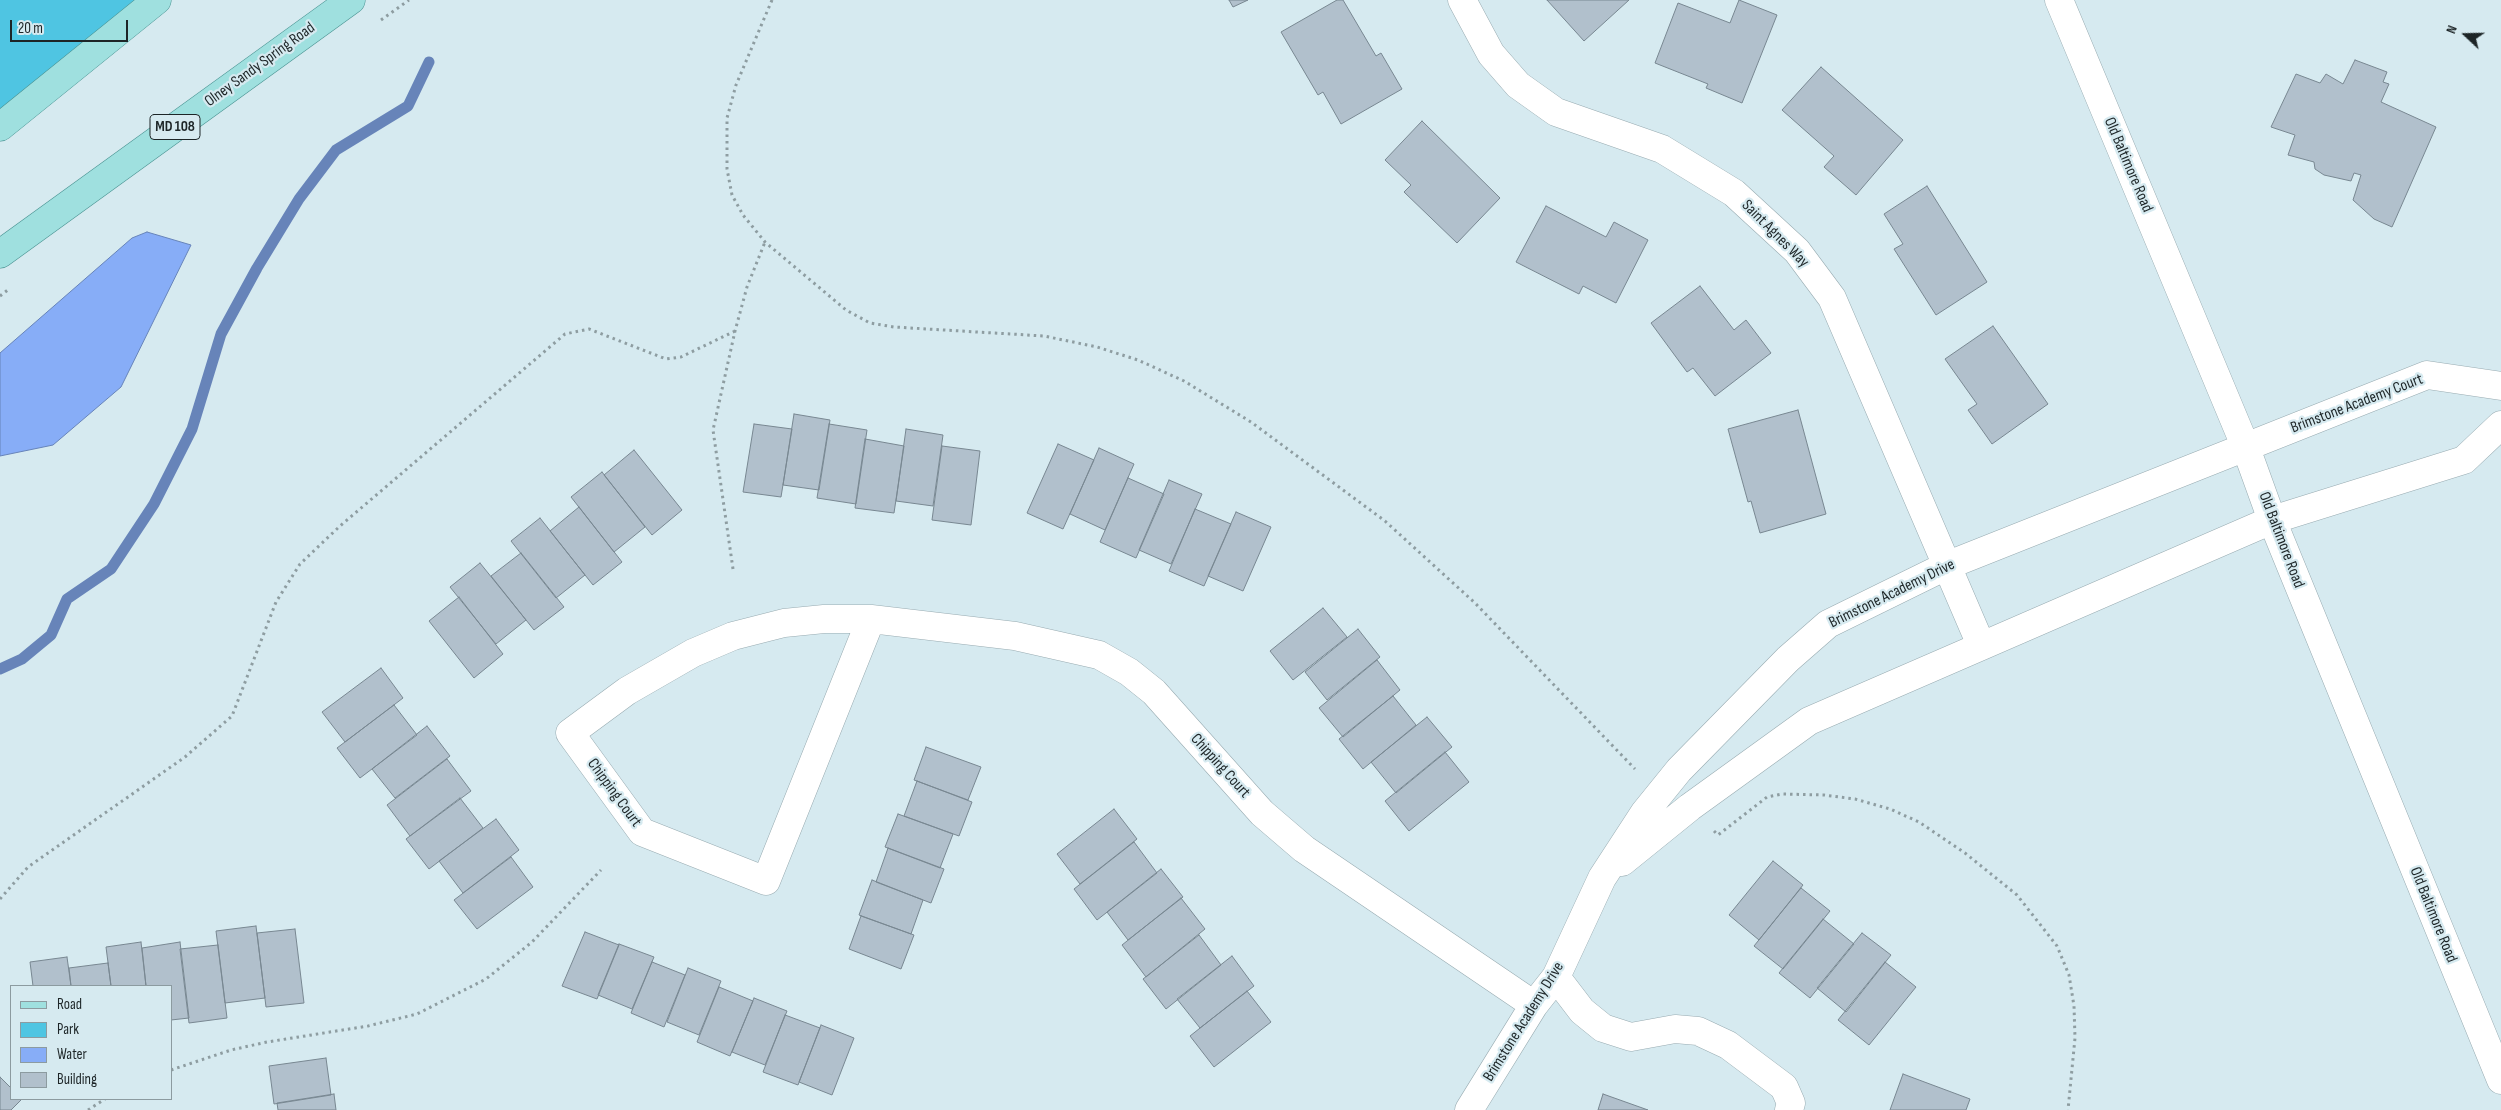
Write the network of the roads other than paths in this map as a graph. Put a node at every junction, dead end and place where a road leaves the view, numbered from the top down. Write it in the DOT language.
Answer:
graph roads {
  1 [pos="157,0"];
  2 [pos="351,0"];
  3 [pos="1462,0"];
  4 [pos="2059,0"];
  5 [pos="0,127"];
  6 [pos="0,254"];
  7 [pos="2501,386"];
  8 [pos="2501,425"];
  9 [pos="2246,448"];
  10 [pos="2272,520"];
  11 [pos="1946,566"];
  12 [pos="870,618"];
  13 [pos="1981,645"];
  14 [pos="1602,878"];
  15 [pos="1556,977"];
  16 [pos="1534,1005"];
  17 [pos="2501,1080"];
  18 [pos="1469,1110"];
  19 [pos="1789,1110"];
  1 -- 5 [label="main road"];
  2 -- 6 [label="main road, Olney Sandy Spring Road / MD 108"];
  3 -- 11 [label="street, Saint Agnes Way"];
  4 -- 9 [label="street, Old Baltimore Road"];
  7 -- 9 [label="street, Brimstone Academy Court"];
  8 -- 10 [label="street"];
  9 -- 10 [label="street, Old Baltimore Road"];
  9 -- 11 [label="street, Brimstone Academy Drive"];
  10 -- 13 [label="street, Brimstone Academy Drive"];
  10 -- 17 [label="street, Old Baltimore Road"];
  11 -- 13 [label="street, Saint Agnes Way"];
  11 -- 14 [label="street, Brimstone Academy Drive"];
  12 -- 12 [label="street, Chipping Court"];
  12 -- 16 [label="street, Chipping Court"];
  13 -- 14 [label="street, Brimstone Academy Drive"];
  14 -- 15 [label="street, Brimstone Academy Drive"];
  15 -- 16 [label="street, Brimstone Academy Drive"];
  15 -- 19 [label="street"];
  16 -- 18 [label="street, Brimstone Academy Drive"];
}
